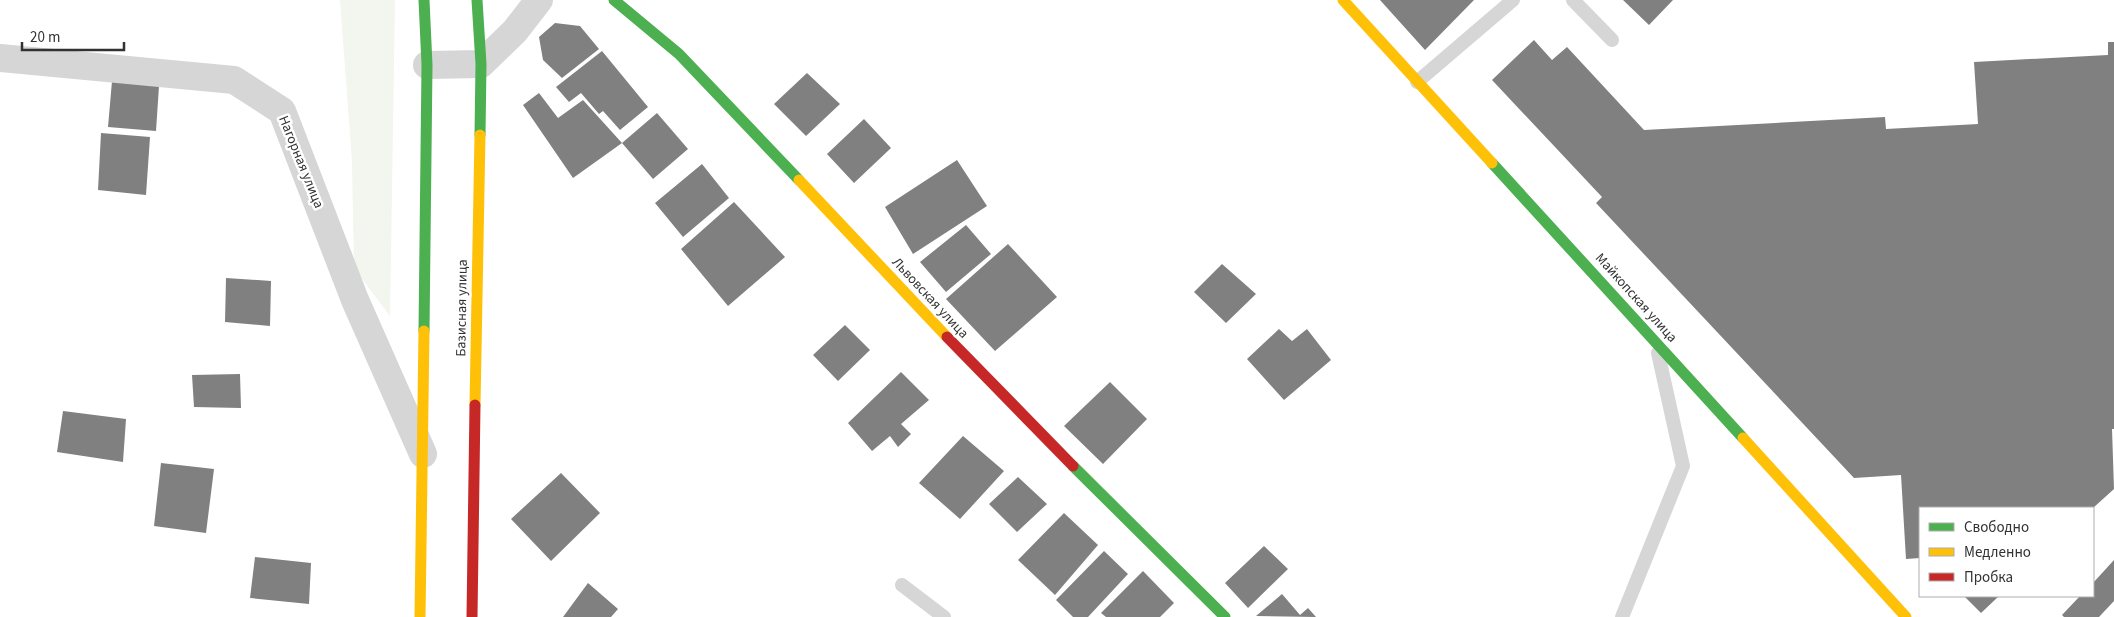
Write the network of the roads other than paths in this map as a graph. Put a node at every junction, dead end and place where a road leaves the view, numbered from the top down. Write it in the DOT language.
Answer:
graph roads {
  1 [pos="424,0"];
  2 [pos="477,0"];
  3 [pos="539,0"];
  4 [pos="614,0"];
  5 [pos="1343,0"];
  6 [pos="1513,0"];
  7 [pos="1573,0"];
  8 [pos="1612,40"];
  9 [pos="0,58"];
  10 [pos="426,64"];
  11 [pos="481,64"];
  12 [pos="1417,82"];
  13 [pos="1656,342"];
  14 [pos="423,454"];
  15 [pos="902,585"];
  16 [pos="420,617"];
  17 [pos="472,617"];
  18 [pos="944,617"];
  19 [pos="1225,617"];
  20 [pos="1622,617"];
  21 [pos="1906,617"];
  1 -- 10 [label="street"];
  2 -- 11 [label="street, Базисная улица"];
  3 -- 11 [label="street"];
  4 -- 19 [label="street, Львовская улица"];
  5 -- 12 [label="street, Майкопская улица"];
  6 -- 12 [label="lane"];
  7 -- 8 [label="lane"];
  9 -- 14 [label="street, Нагорная улица"];
  10 -- 11 [label="street"];
  10 -- 14 [label="street"];
  11 -- 17 [label="street, Базисная улица"];
  12 -- 13 [label="street, Майкопская улица"];
  13 -- 20 [label="lane"];
  13 -- 21 [label="street, Майкопская улица"];
  14 -- 16 [label="street"];
  15 -- 18 [label="lane"];
}
